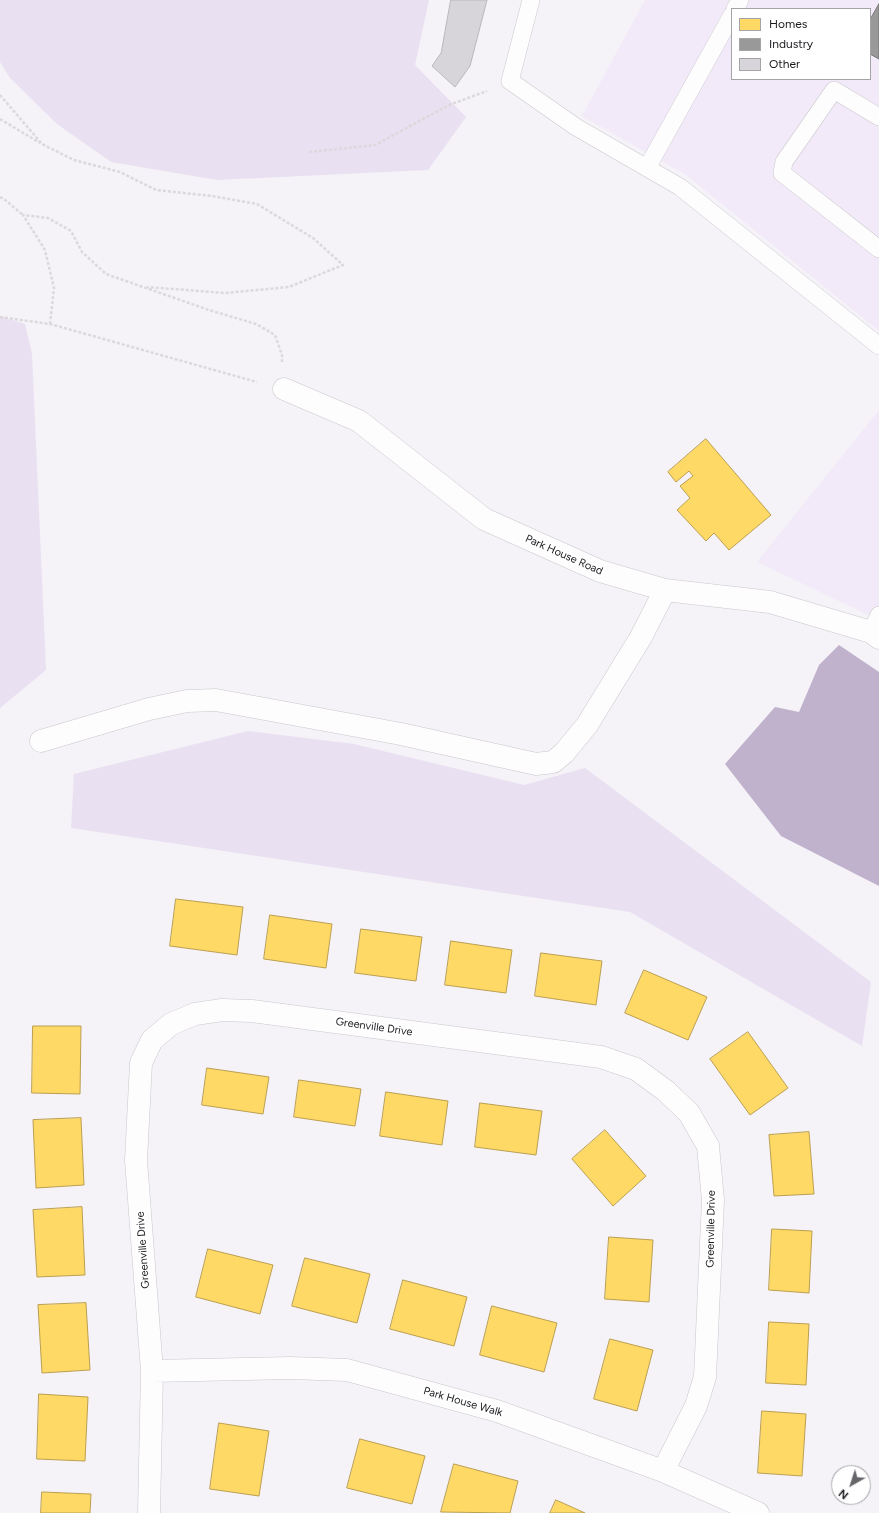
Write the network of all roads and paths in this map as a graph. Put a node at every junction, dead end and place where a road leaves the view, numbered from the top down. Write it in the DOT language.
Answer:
graph roads {
  1 [pos="530,0"];
  2 [pos="731,17"];
  3 [pos="510,82"];
  4 [pos="0,95"];
  5 [pos="879,117"];
  6 [pos="0,120"];
  7 [pos="42,144"];
  8 [pos="309,152"];
  9 [pos="647,168"];
  10 [pos="0,197"];
  11 [pos="23,215"];
  12 [pos="879,249"];
  13 [pos="143,286"];
  14 [pos="0,316"];
  15 [pos="50,324"];
  16 [pos="879,346"];
  17 [pos="284,389"];
  18 [pos="665,590"];
  19 [pos="876,628"];
  20 [pos="41,741"];
  21 [pos="152,1370"];
  22 [pos="663,1471"];
  23 [pos="149,1513"];
  24 [pos="758,1513"];
  1 -- 3 [label="lane"];
  2 -- 9 [label="lane"];
  3 -- 8 [label="path"];
  3 -- 9 [label="lane"];
  4 -- 7 [label="path"];
  5 -- 12 [label="lane"];
  6 -- 7 [label="path"];
  7 -- 13 [label="path"];
  9 -- 16 [label="lane"];
  10 -- 11 [label="path"];
  11 -- 13 [label="path"];
  11 -- 15 [label="path"];
  13 -- 17 [label="path"];
  14 -- 15 [label="path"];
  15 -- 17 [label="path"];
  17 -- 18 [label="street, Park House Road"];
  18 -- 19 [label="street, Park House Road"];
  18 -- 20 [label="street"];
  21 -- 22 [label="street, Park House Walk"];
  21 -- 22 [label="street, Greenville Drive"];
  21 -- 23 [label="street, Greenville Drive"];
  22 -- 24 [label="street, Park House Walk"];
}
